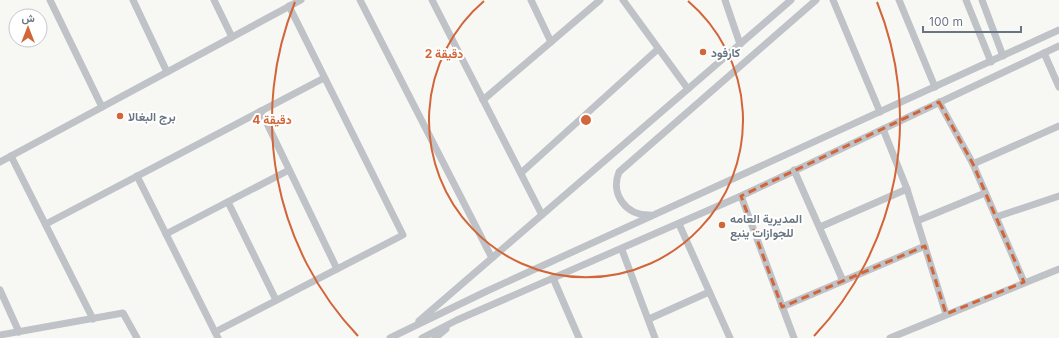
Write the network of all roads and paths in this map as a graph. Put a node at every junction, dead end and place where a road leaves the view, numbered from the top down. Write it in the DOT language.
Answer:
graph roads {
  1 [pos="50,0"];
  2 [pos="132,0"];
  3 [pos="214,0"];
  4 [pos="301,0"];
  5 [pos="360,0"];
  6 [pos="432,0"];
  7 [pos="531,0"];
  8 [pos="600,0"];
  9 [pos="623,0"];
  10 [pos="725,0"];
  11 [pos="790,0"];
  12 [pos="816,0"];
  13 [pos="833,0"];
  14 [pos="899,0"];
  15 [pos="966,0"];
  16 [pos="982,0"];
  17 [pos="289,6"];
  18 [pos="1059,30"];
  19 [pos="232,37"];
  20 [pos="551,42"];
  21 [pos="740,44"];
  22 [pos="1059,46"];
  23 [pos="658,49"];
  24 [pos="1044,53"];
  25 [pos="1004,56"];
  26 [pos="991,62"];
  27 [pos="167,72"];
  28 [pos="324,78"];
  29 [pos="935,87"];
  30 [pos="1059,87"];
  31 [pos="688,89"];
  32 [pos="483,100"];
  33 [pos="940,102"];
  34 [pos="102,107"];
  35 [pos="261,111"];
  36 [pos="880,112"];
  37 [pos="1059,126"];
  38 [pos="883,129"];
  39 [pos="11,156"];
  40 [pos="0,162"];
  41 [pos="973,164"];
  42 [pos="289,170"];
  43 [pos="794,170"];
  44 [pos="521,173"];
  45 [pos="138,176"];
  46 [pos="907,189"];
  47 [pos="985,193"];
  48 [pos="741,196"];
  49 [pos="1059,196"];
  50 [pos="228,202"];
  51 [pos="542,215"];
  52 [pos="654,215"];
  53 [pos="996,217"];
  54 [pos="917,221"];
  55 [pos="46,224"];
  56 [pos="679,224"];
  57 [pos="820,227"];
  58 [pos="166,234"];
  59 [pos="925,246"];
  60 [pos="622,250"];
  61 [pos="492,258"];
  62 [pos="337,269"];
  63 [pos="1059,269"];
  64 [pos="553,278"];
  65 [pos="843,281"];
  66 [pos="1024,282"];
  67 [pos="0,290"];
  68 [pos="709,292"];
  69 [pos="276,300"];
  70 [pos="782,307"];
  71 [pos="946,314"];
  72 [pos="93,319"];
  73 [pos="649,319"];
  74 [pos="457,320"];
  75 [pos="411,328"];
  76 [pos="20,332"];
  77 [pos="0,335"];
  78 [pos="216,335"];
  79 [pos="137,338"];
  80 [pos="390,338"];
  81 [pos="422,338"];
  82 [pos="435,338"];
  83 [pos="579,338"];
  84 [pos="655,338"];
  85 [pos="730,338"];
  86 [pos="794,338"];
  87 [pos="890,338"];
  1 -- 34 [label="street"];
  2 -- 27 [label="street"];
  3 -- 19 [label="street"];
  4 -- 17 [label="street"];
  5 -- 61 [label="street"];
  6 -- 32 [label="street"];
  7 -- 20 [label="street"];
  8 -- 20 [label="street"];
  9 -- 23 [label="street"];
  10 -- 21 [label="street"];
  11 -- 21 [label="street"];
  12 -- 52 [label="street"];
  13 -- 36 [label="street"];
  14 -- 29 [label="street"];
  15 -- 26 [label="street"];
  16 -- 25 [label="street"];
  17 -- 19 [label="street"];
  17 -- 28 [label="street"];
  18 -- 25 [label="street"];
  19 -- 27 [label="street"];
  20 -- 32 [label="street"];
  21 -- 31 [label="street"];
  22 -- 24 [label="street"];
  23 -- 31 [label="street"];
  23 -- 44 [label="street"];
  24 -- 30 [label="street"];
  24 -- 33 [label="street"];
  25 -- 26 [label="street"];
  26 -- 29 [label="street"];
  27 -- 34 [label="street"];
  28 -- 35 [label="street"];
  28 -- 62 [label="street"];
  29 -- 36 [label="street"];
  31 -- 51 [label="street"];
  32 -- 44 [label="street"];
  33 -- 38 [label="street"];
  33 -- 41 [label="street"];
  34 -- 39 [label="street"];
  35 -- 42 [label="street"];
  35 -- 45 [label="street"];
  36 -- 52 [label="street"];
  37 -- 41 [label="street"];
  38 -- 43 [label="street"];
  38 -- 46 [label="street"];
  39 -- 40 [label="street"];
  39 -- 55 [label="street"];
  41 -- 47 [label="street"];
  42 -- 50 [label="street"];
  42 -- 62 [label="street"];
  43 -- 48 [label="street"];
  43 -- 57 [label="street"];
  44 -- 51 [label="street"];
  45 -- 55 [label="street"];
  45 -- 58 [label="street"];
  46 -- 54 [label="street"];
  46 -- 57 [label="street"];
  47 -- 53 [label="street"];
  47 -- 54 [label="street"];
  48 -- 56 [label="street"];
  48 -- 70 [label="street"];
  49 -- 53 [label="street"];
  50 -- 58 [label="street"];
  50 -- 69 [label="street"];
  51 -- 61 [label="street"];
  52 -- 75 [label="street"];
  53 -- 66 [label="street"];
  54 -- 59 [label="street"];
  55 -- 72 [label="street"];
  56 -- 60 [label="street"];
  56 -- 68 [label="street"];
  57 -- 65 [label="street"];
  58 -- 78 [label="street"];
  59 -- 65 [label="street"];
  59 -- 71 [label="street"];
  60 -- 64 [label="street"];
  60 -- 73 [label="street"];
  61 -- 75 [label="street"];
  62 -- 69 [label="street"];
  63 -- 66 [label="street"];
  64 -- 74 [label="street"];
  64 -- 83 [label="street"];
  65 -- 70 [label="street"];
  66 -- 71 [label="street"];
  67 -- 76 [label="street"];
  68 -- 73 [label="street"];
  68 -- 85 [label="street"];
  69 -- 78 [label="street"];
  70 -- 86 [label="street"];
  71 -- 87 [label="street"];
  72 -- 76 [label="street"];
  72 -- 79 [label="street"];
  73 -- 84 [label="street"];
  74 -- 81 [label="street"];
  74 -- 82 [label="street"];
  75 -- 80 [label="street"];
  76 -- 77 [label="street"];
}
